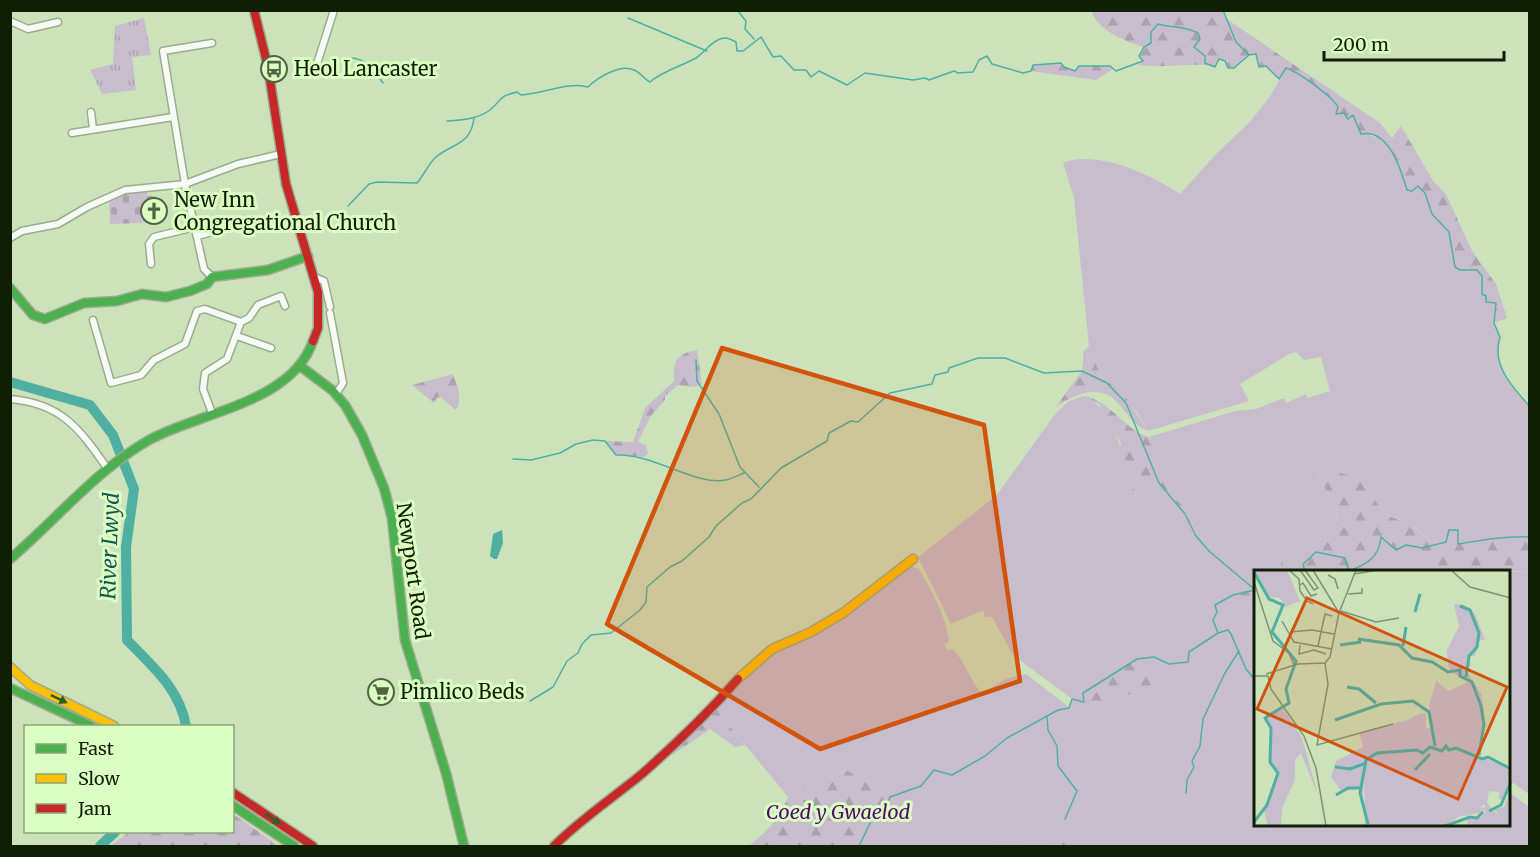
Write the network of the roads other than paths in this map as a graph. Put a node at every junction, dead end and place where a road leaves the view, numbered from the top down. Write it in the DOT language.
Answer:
graph roads {
  1 [pos="254,10"];
  2 [pos="334,10"];
  3 [pos="10,21"];
  4 [pos="58,22"];
  5 [pos="212,43"];
  6 [pos="316,67"];
  7 [pos="91,112"];
  8 [pos="173,117"];
  9 [pos="93,129"];
  10 [pos="72,133"];
  11 [pos="281,154"];
  12 [pos="185,184"];
  13 [pos="195,227"];
  14 [pos="228,228"];
  15 [pos="197,236"];
  16 [pos="10,238"];
  17 [pos="308,256"];
  18 [pos="151,264"];
  19 [pos="314,277"];
  20 [pos="212,278"];
  21 [pos="10,288"];
  22 [pos="285,306"];
  23 [pos="93,320"];
  24 [pos="241,322"];
  25 [pos="237,336"];
  26 [pos="271,348"];
  27 [pos="300,366"];
  28 [pos="336,394"];
  29 [pos="10,399"];
  30 [pos="212,413"];
  31 [pos="107,468"];
  32 [pos="10,559"];
  33 [pos="913,559"];
  34 [pos="10,668"];
  35 [pos="10,688"];
  36 [pos="89,725"];
  37 [pos="112,725"];
  38 [pos="234,793"];
  39 [pos="234,806"];
  40 [pos="294,846"];
  41 [pos="313,846"];
  42 [pos="464,846"];
  43 [pos="554,846"];
  1 -- 11 [label="main road"];
  2 -- 6 [label="street"];
  3 -- 4 [label="street"];
  5 -- 8 [label="street"];
  7 -- 9 [label="street"];
  8 -- 9 [label="street"];
  8 -- 12 [label="street"];
  9 -- 10 [label="street"];
  11 -- 12 [label="street"];
  11 -- 17 [label="main road"];
  12 -- 13 [label="street"];
  12 -- 16 [label="street"];
  13 -- 15 [label="street"];
  13 -- 18 [label="street"];
  14 -- 15 [label="street"];
  15 -- 20 [label="street"];
  17 -- 19 [label="main road"];
  17 -- 20 [label="main road"];
  19 -- 27 [label="main road"];
  19 -- 28 [label="street"];
  20 -- 21 [label="main road"];
  22 -- 24 [label="street"];
  23 -- 24 [label="street"];
  24 -- 25 [label="street"];
  25 -- 26 [label="street"];
  25 -- 30 [label="street"];
  27 -- 28 [label="main road, Newport Road"];
  27 -- 30 [label="main road"];
  28 -- 42 [label="main road, Newport Road"];
  29 -- 31 [label="street"];
  30 -- 31 [label="main road"];
  31 -- 32 [label="main road"];
  33 -- 43 [label="main road"];
  34 -- 37 [label="main road, one-way"];
  35 -- 36 [label="main road"];
  38 -- 41 [label="main road, one-way"];
  39 -- 40 [label="main road"];
}
